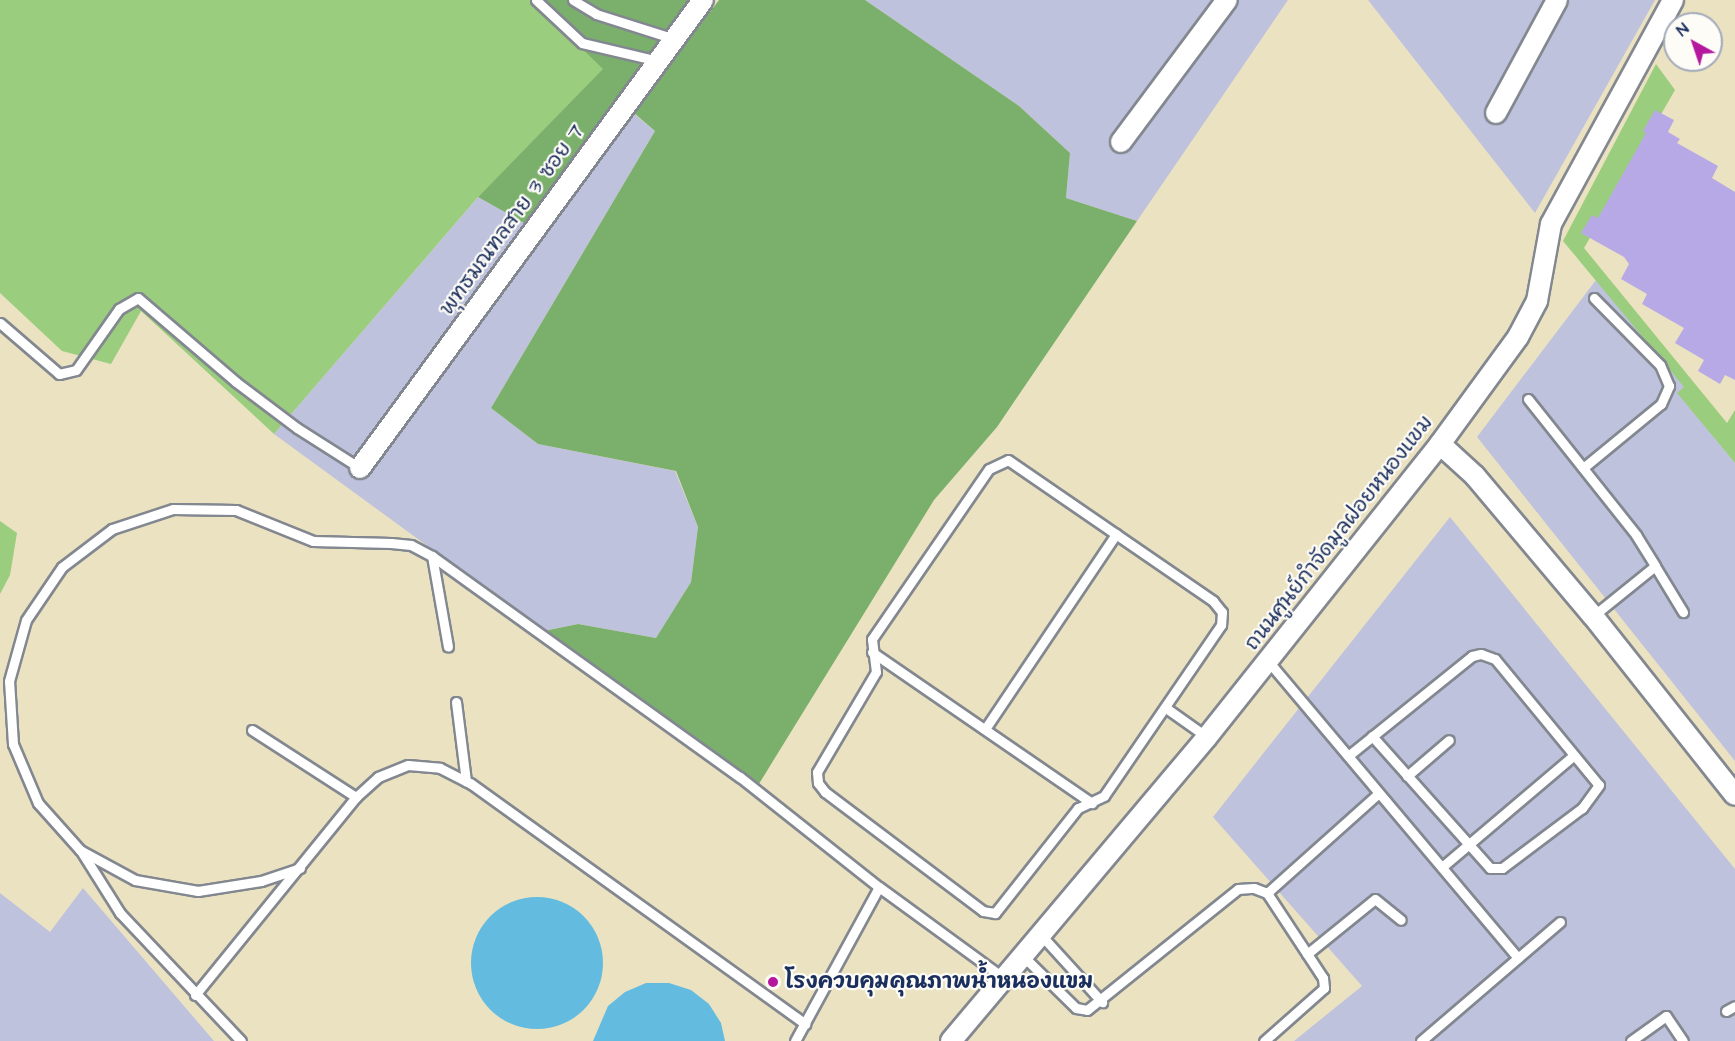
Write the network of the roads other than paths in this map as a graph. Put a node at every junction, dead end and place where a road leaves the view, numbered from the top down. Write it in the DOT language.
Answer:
graph roads {
  1 [pos="536,0"];
  2 [pos="573,0"];
  3 [pos="704,0"];
  4 [pos="1227,0"];
  5 [pos="1557,0"];
  6 [pos="1673,0"];
  7 [pos="675,39"];
  8 [pos="658,61"];
  9 [pos="1496,113"];
  10 [pos="1121,142"];
  11 [pos="1594,298"];
  12 [pos="0,323"];
  13 [pos="1528,399"];
  14 [pos="1440,444"];
  15 [pos="360,468"];
  16 [pos="1583,468"];
  17 [pos="1116,534"];
  18 [pos="432,556"];
  19 [pos="1655,566"];
  20 [pos="1683,612"];
  21 [pos="1593,616"];
  22 [pos="448,647"];
  23 [pos="872,652"];
  24 [pos="1268,662"];
  25 [pos="456,702"];
  26 [pos="1166,708"];
  27 [pos="985,729"];
  28 [pos="252,730"];
  29 [pos="1372,736"];
  30 [pos="1207,737"];
  31 [pos="1449,740"];
  32 [pos="1348,756"];
  33 [pos="1573,756"];
  34 [pos="1407,777"];
  35 [pos="466,781"];
  36 [pos="1379,793"];
  37 [pos="1735,795"];
  38 [pos="356,797"];
  39 [pos="1092,803"];
  40 [pos="1467,846"];
  41 [pos="80,850"];
  42 [pos="1442,867"];
  43 [pos="300,868"];
  44 [pos="879,887"];
  45 [pos="1267,893"];
  46 [pos="1401,920"];
  47 [pos="1560,922"];
  48 [pos="1041,935"];
  49 [pos="1307,954"];
  50 [pos="1023,956"];
  51 [pos="1518,958"];
  52 [pos="1004,978"];
  53 [pos="195,994"];
  54 [pos="1102,1002"];
  55 [pos="1735,1006"];
  56 [pos="1726,1011"];
  57 [pos="806,1024"];
  58 [pos="241,1041"];
  59 [pos="795,1041"];
  60 [pos="951,1041"];
  61 [pos="1264,1041"];
  62 [pos="1421,1041"];
  63 [pos="1631,1041"];
  64 [pos="1683,1041"];
  1 -- 8 [label="lane"];
  2 -- 7 [label="lane"];
  3 -- 7 [label="street, พุทธมณฑลสาย 3 ซอย 7"];
  4 -- 10 [label="street"];
  5 -- 9 [label="street"];
  6 -- 14 [label="street, ถนนศูนย์กำจัดมูลฝอยหนองแขม"];
  7 -- 8 [label="street, พุทธมณฑลสาย 3 ซอย 7"];
  8 -- 15 [label="street, พุทธมณฑลสาย 3 ซอย 7"];
  11 -- 16 [label="lane"];
  12 -- 15 [label="lane"];
  13 -- 16 [label="lane"];
  14 -- 21 [label="street"];
  14 -- 24 [label="street, ถนนศูนย์กำจัดมูลฝอยหนองแขม"];
  16 -- 19 [label="lane"];
  17 -- 23 [label="lane"];
  17 -- 26 [label="lane"];
  17 -- 27 [label="lane"];
  18 -- 22 [label="lane"];
  18 -- 41 [label="lane"];
  18 -- 44 [label="lane"];
  19 -- 20 [label="lane"];
  19 -- 21 [label="lane"];
  21 -- 37 [label="street"];
  23 -- 27 [label="lane"];
  23 -- 39 [label="lane"];
  24 -- 30 [label="street, ถนนศูนย์กำจัดมูลฝอยหนองแขม"];
  24 -- 32 [label="lane"];
  25 -- 35 [label="lane"];
  26 -- 30 [label="lane"];
  26 -- 39 [label="lane"];
  27 -- 39 [label="lane"];
  28 -- 38 [label="lane"];
  29 -- 32 [label="lane"];
  29 -- 33 [label="lane"];
  29 -- 34 [label="lane"];
  30 -- 48 [label="street, ถนนศูนย์กำจัดมูลฝอยหนองแขม"];
  31 -- 34 [label="lane"];
  32 -- 36 [label="lane"];
  33 -- 40 [label="lane"];
  33 -- 40 [label="lane"];
  34 -- 40 [label="lane"];
  35 -- 38 [label="lane"];
  35 -- 57 [label="lane"];
  36 -- 42 [label="lane"];
  36 -- 45 [label="lane"];
  38 -- 43 [label="lane"];
  40 -- 42 [label="lane"];
  41 -- 43 [label="lane"];
  41 -- 53 [label="lane"];
  42 -- 51 [label="lane"];
  43 -- 53 [label="lane"];
  44 -- 52 [label="lane"];
  44 -- 57 [label="lane"];
  45 -- 49 [label="lane"];
  45 -- 54 [label="lane"];
  46 -- 49 [label="lane"];
  47 -- 51 [label="lane"];
  48 -- 50 [label="street, ถนนศูนย์กำจัดมูลฝอยหนองแขม"];
  48 -- 54 [label="lane"];
  49 -- 61 [label="lane"];
  50 -- 52 [label="street, ถนนศูนย์กำจัดมูลฝอยหนองแขม"];
  50 -- 54 [label="lane"];
  51 -- 62 [label="lane"];
  52 -- 60 [label="street, ถนนศูนย์กำจัดมูลฝอยหนองแขม"];
  53 -- 58 [label="lane"];
  55 -- 56 [label="lane"];
  57 -- 59 [label="lane"];
  63 -- 64 [label="lane"];
}
